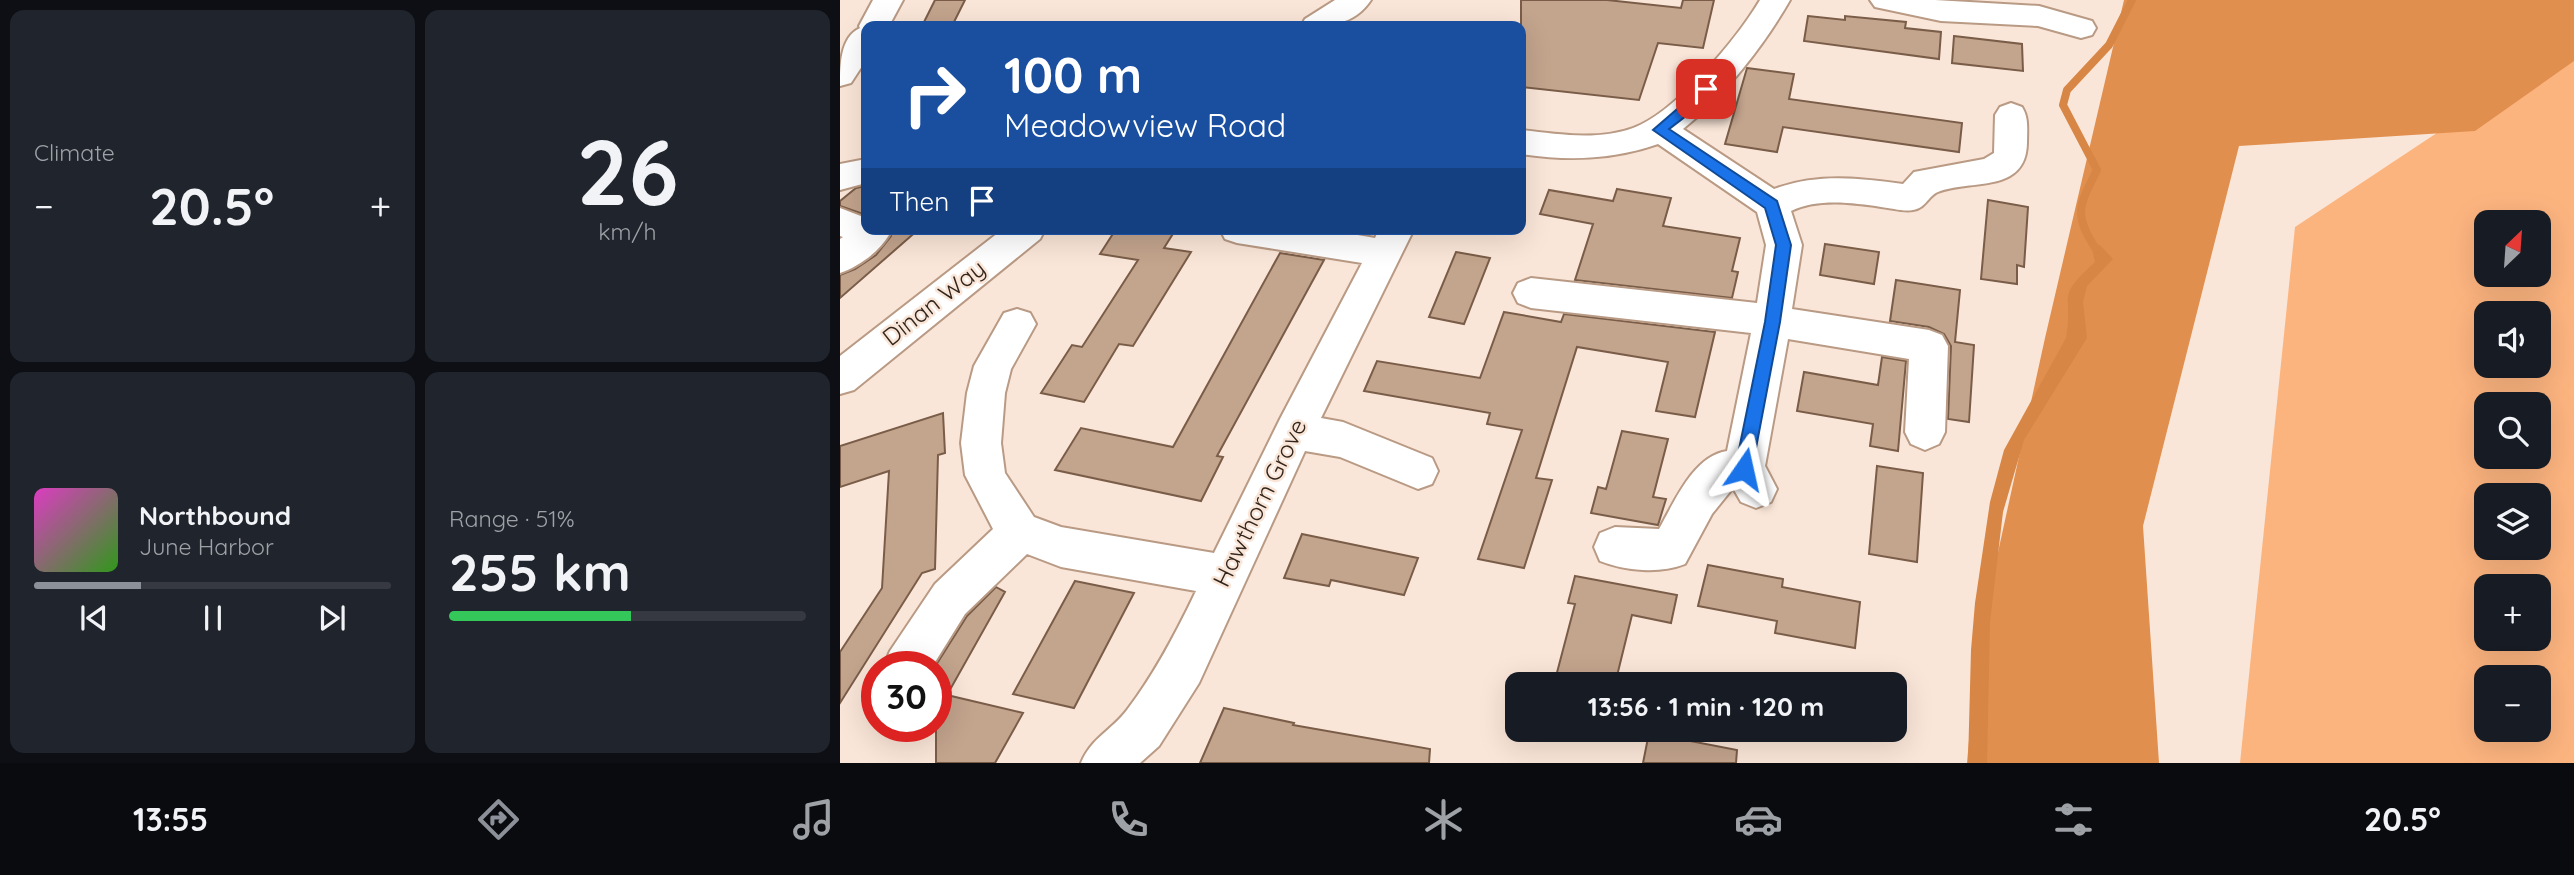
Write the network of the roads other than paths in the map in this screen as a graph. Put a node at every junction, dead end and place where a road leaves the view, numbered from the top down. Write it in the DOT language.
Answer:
graph roads {
  1 [pos="888,0"];
  2 [pos="1356,0"];
  3 [pos="1775,0"];
  4 [pos="1885,0"];
  5 [pos="877,21"];
  6 [pos="1324,21"];
  7 [pos="2081,28"];
  8 [pos="861,44"];
  9 [pos="840,75"];
  10 [pos="2011,115"];
  11 [pos="1660,130"];
  12 [pos="1526,143"];
  13 [pos="861,172"];
  14 [pos="840,177"];
  15 [pos="1772,205"];
  16 [pos="840,221"];
  17 [pos="861,230"];
  18 [pos="871,235"];
  19 [pos="1020,235"];
  20 [pos="1314,235"];
  21 [pos="1391,241"];
  22 [pos="840,260"];
  23 [pos="1531,293"];
  24 [pos="1772,322"];
  25 [pos="1017,324"];
  26 [pos="840,378"];
  27 [pos="1294,431"];
  28 [pos="1925,432"];
  29 [pos="1418,471"];
  30 [pos="1020,532"];
  31 [pos="1615,547"];
  32 [pos="1225,576"];
  33 [pos="916,651"];
  34 [pos="1105,763"];
  1 -- 5 [label="street"];
  2 -- 6 [label="street"];
  3 -- 11 [label="street"];
  4 -- 7 [label="street"];
  8 -- 9 [label="street"];
  10 -- 15 [label="street"];
  11 -- 12 [label="street"];
  11 -- 15 [label="street"];
  13 -- 14 [label="street"];
  15 -- 24 [label="street"];
  16 -- 17 [label="street"];
  18 -- 22 [label="street"];
  19 -- 26 [label="street, Dinan Way"];
  20 -- 21 [label="street"];
  21 -- 27 [label="street, Hawthorn Grove"];
  23 -- 24 [label="street"];
  24 -- 28 [label="street"];
  24 -- 31 [label="street"];
  25 -- 30 [label="street"];
  27 -- 29 [label="street"];
  27 -- 32 [label="street, Hawthorn Grove"];
  30 -- 32 [label="street"];
  30 -- 33 [label="street"];
  32 -- 34 [label="street, Hawthorn Grove"];
}
